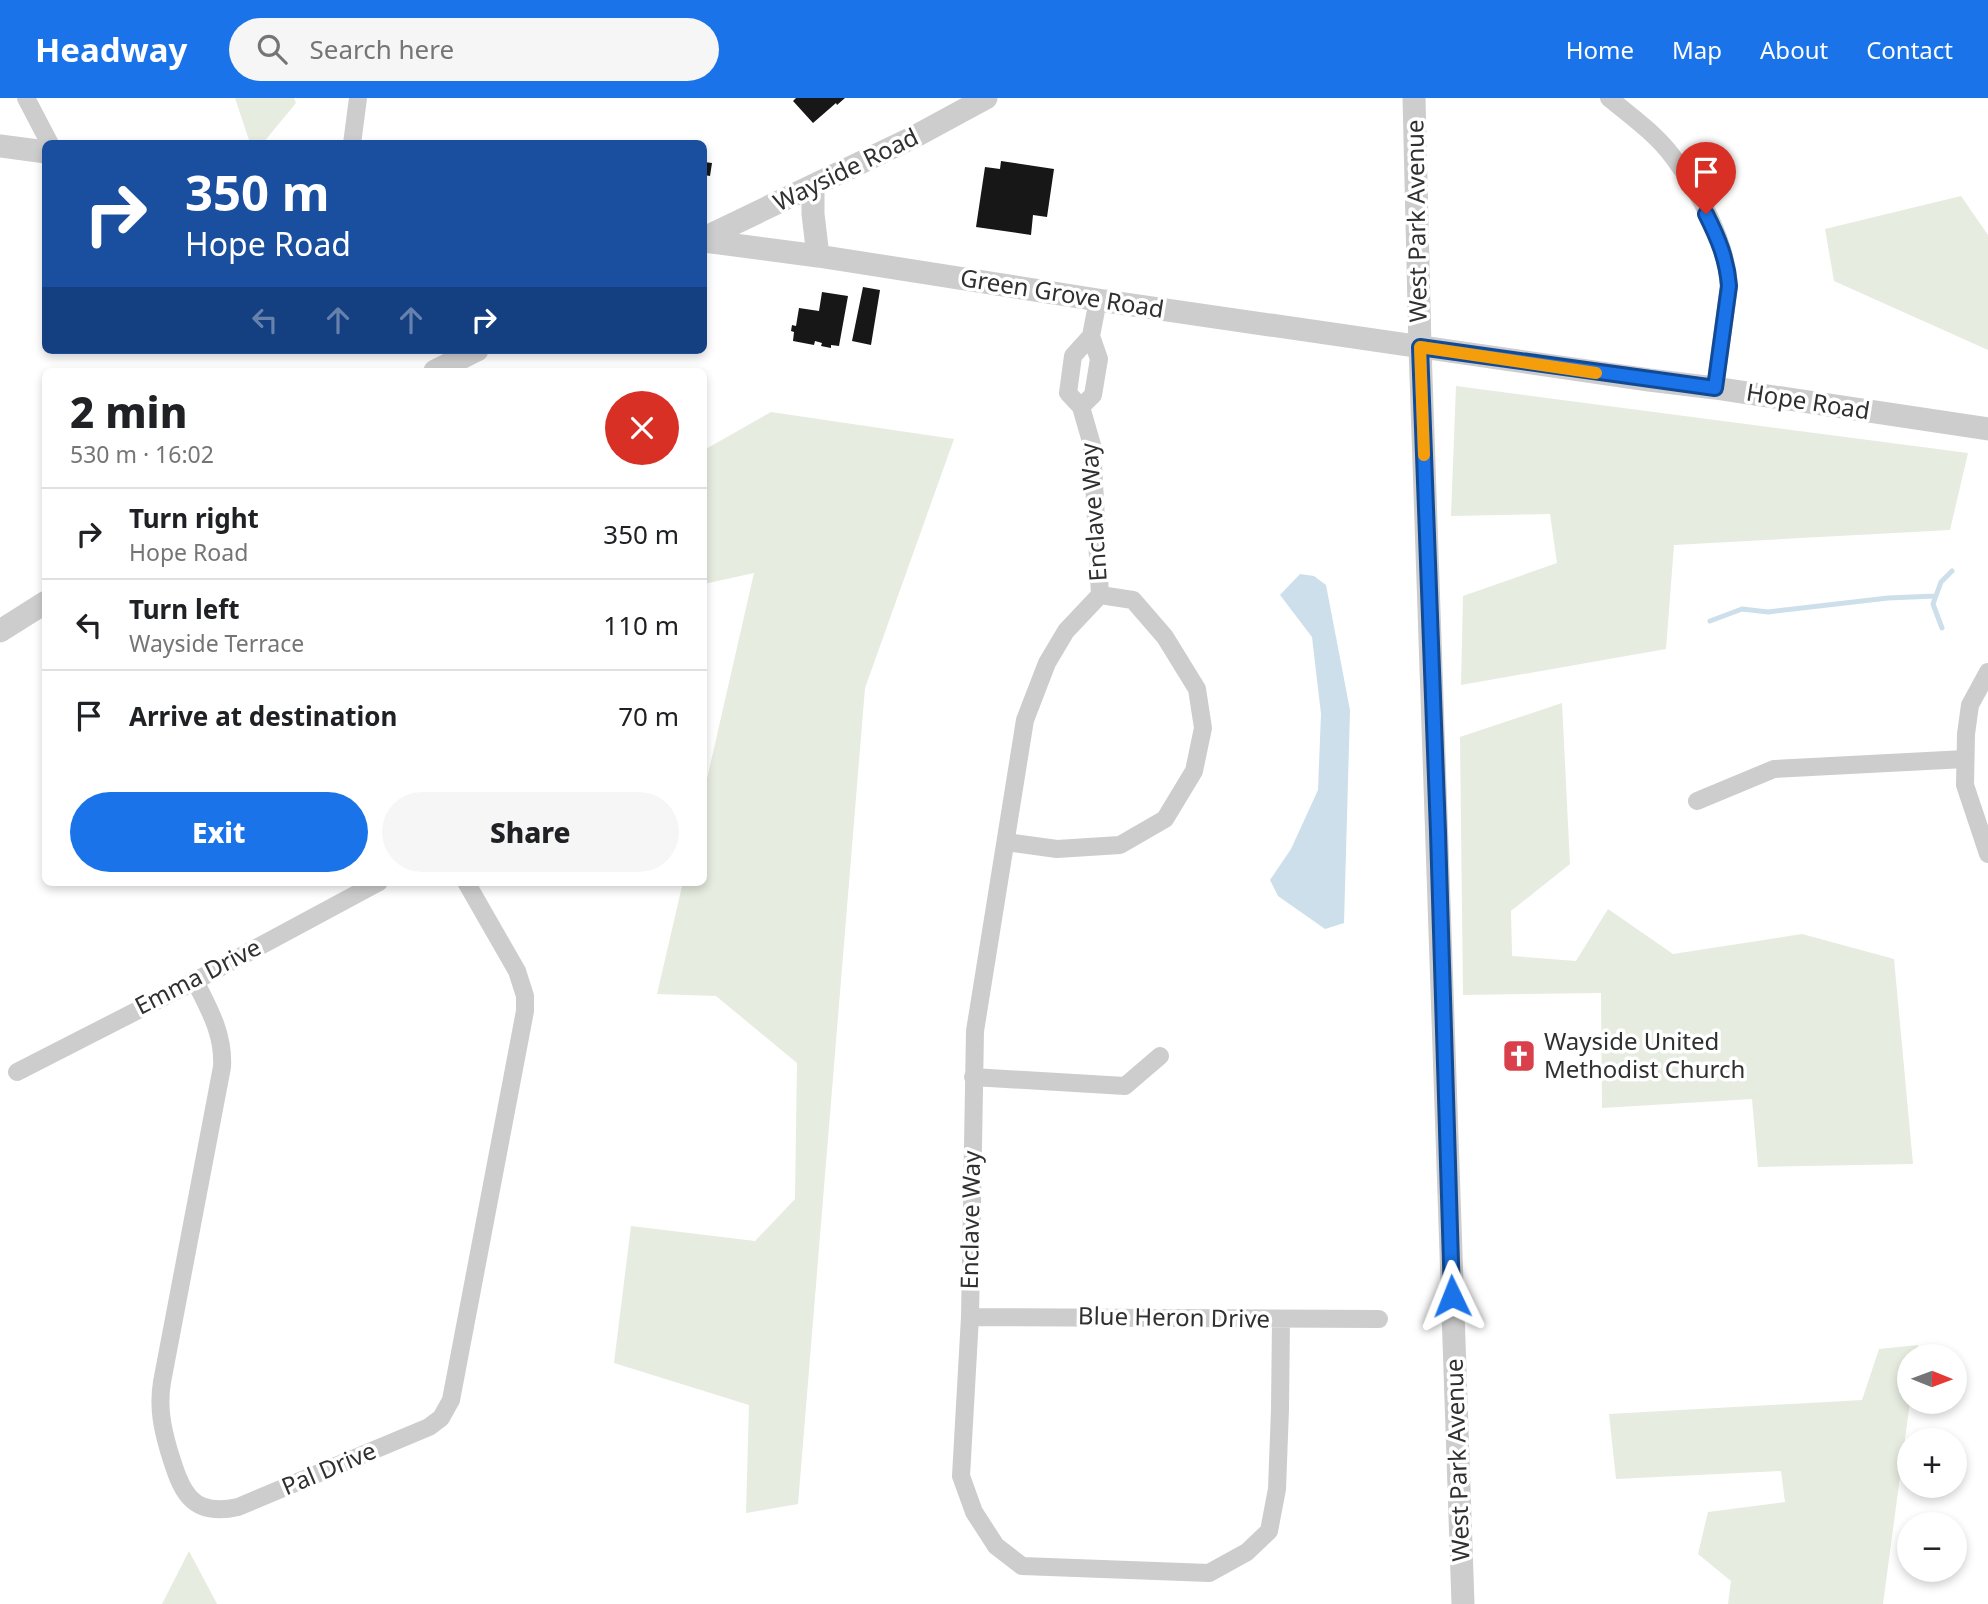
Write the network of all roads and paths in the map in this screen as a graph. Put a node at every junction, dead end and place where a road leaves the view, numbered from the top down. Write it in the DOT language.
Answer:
graph roads {
  1 [pos="26,98"];
  2 [pos="358,98"];
  3 [pos="986,98"];
  4 [pos="1414,98"];
  5 [pos="1609,98"];
  6 [pos="48,140"];
  7 [pos="353,140"];
  8 [pos="0,146"];
  9 [pos="42,151"];
  10 [pos="813,186"];
  11 [pos="707,239"];
  12 [pos="707,240"];
  13 [pos="818,256"];
  14 [pos="1098,300"];
  15 [pos="1091,336"];
  16 [pos="1420,347"];
  17 [pos="469,354"];
  18 [pos="441,368"];
  19 [pos="1715,388"];
  20 [pos="1082,407"];
  21 [pos="1988,429"];
  22 [pos="1100,595"];
  23 [pos="42,604"];
  24 [pos="0,631"];
  25 [pos="1988,672"];
  26 [pos="1965,759"];
  27 [pos="1697,801"];
  28 [pos="1006,842"];
  29 [pos="1988,854"];
  30 [pos="372,886"];
  31 [pos="468,886"];
  32 [pos="195,981"];
  33 [pos="1160,1056"];
  34 [pos="17,1072"];
  35 [pos="973,1077"];
  36 [pos="970,1317"];
  37 [pos="1379,1319"];
  38 [pos="1281,1320"];
  39 [pos="1463,1604"];
  1 -- 6 [label="street"];
  2 -- 7 [label="street"];
  3 -- 10 [label="street, Wayside Road"];
  4 -- 16 [label="street, West Park Avenue"];
  5 -- 19 [label="street"];
  8 -- 9 [label="street"];
  10 -- 11 [label="street, Wayside Road"];
  10 -- 13 [label="street"];
  12 -- 13 [label="street, Green Grove Road"];
  13 -- 14 [label="street, Green Grove Road"];
  14 -- 15 [label="street, Enclave Way"];
  14 -- 16 [label="street, Green Grove Road"];
  15 -- 20 [label="street, Enclave Way"];
  15 -- 20 [label="street, Enclave Way"];
  16 -- 19 [label="street, Hope Road"];
  16 -- 39 [label="street, West Park Avenue"];
  17 -- 18 [label="street"];
  19 -- 21 [label="street, Hope Road"];
  20 -- 22 [label="street, Enclave Way"];
  22 -- 28 [label="street, Enclave Way"];
  22 -- 28 [label="street"];
  23 -- 24 [label="street"];
  25 -- 26 [label="street"];
  26 -- 27 [label="street"];
  26 -- 29 [label="street"];
  28 -- 35 [label="street, Enclave Way"];
  30 -- 32 [label="street, Emma Drive"];
  31 -- 32 [label="street, Pal Drive"];
  32 -- 34 [label="street, Emma Drive"];
  33 -- 35 [label="street"];
  35 -- 36 [label="street, Enclave Way"];
  36 -- 38 [label="street, Blue Heron Drive"];
  36 -- 38 [label="street, Enclave Way"];
  37 -- 38 [label="street, Blue Heron Drive"];
}
